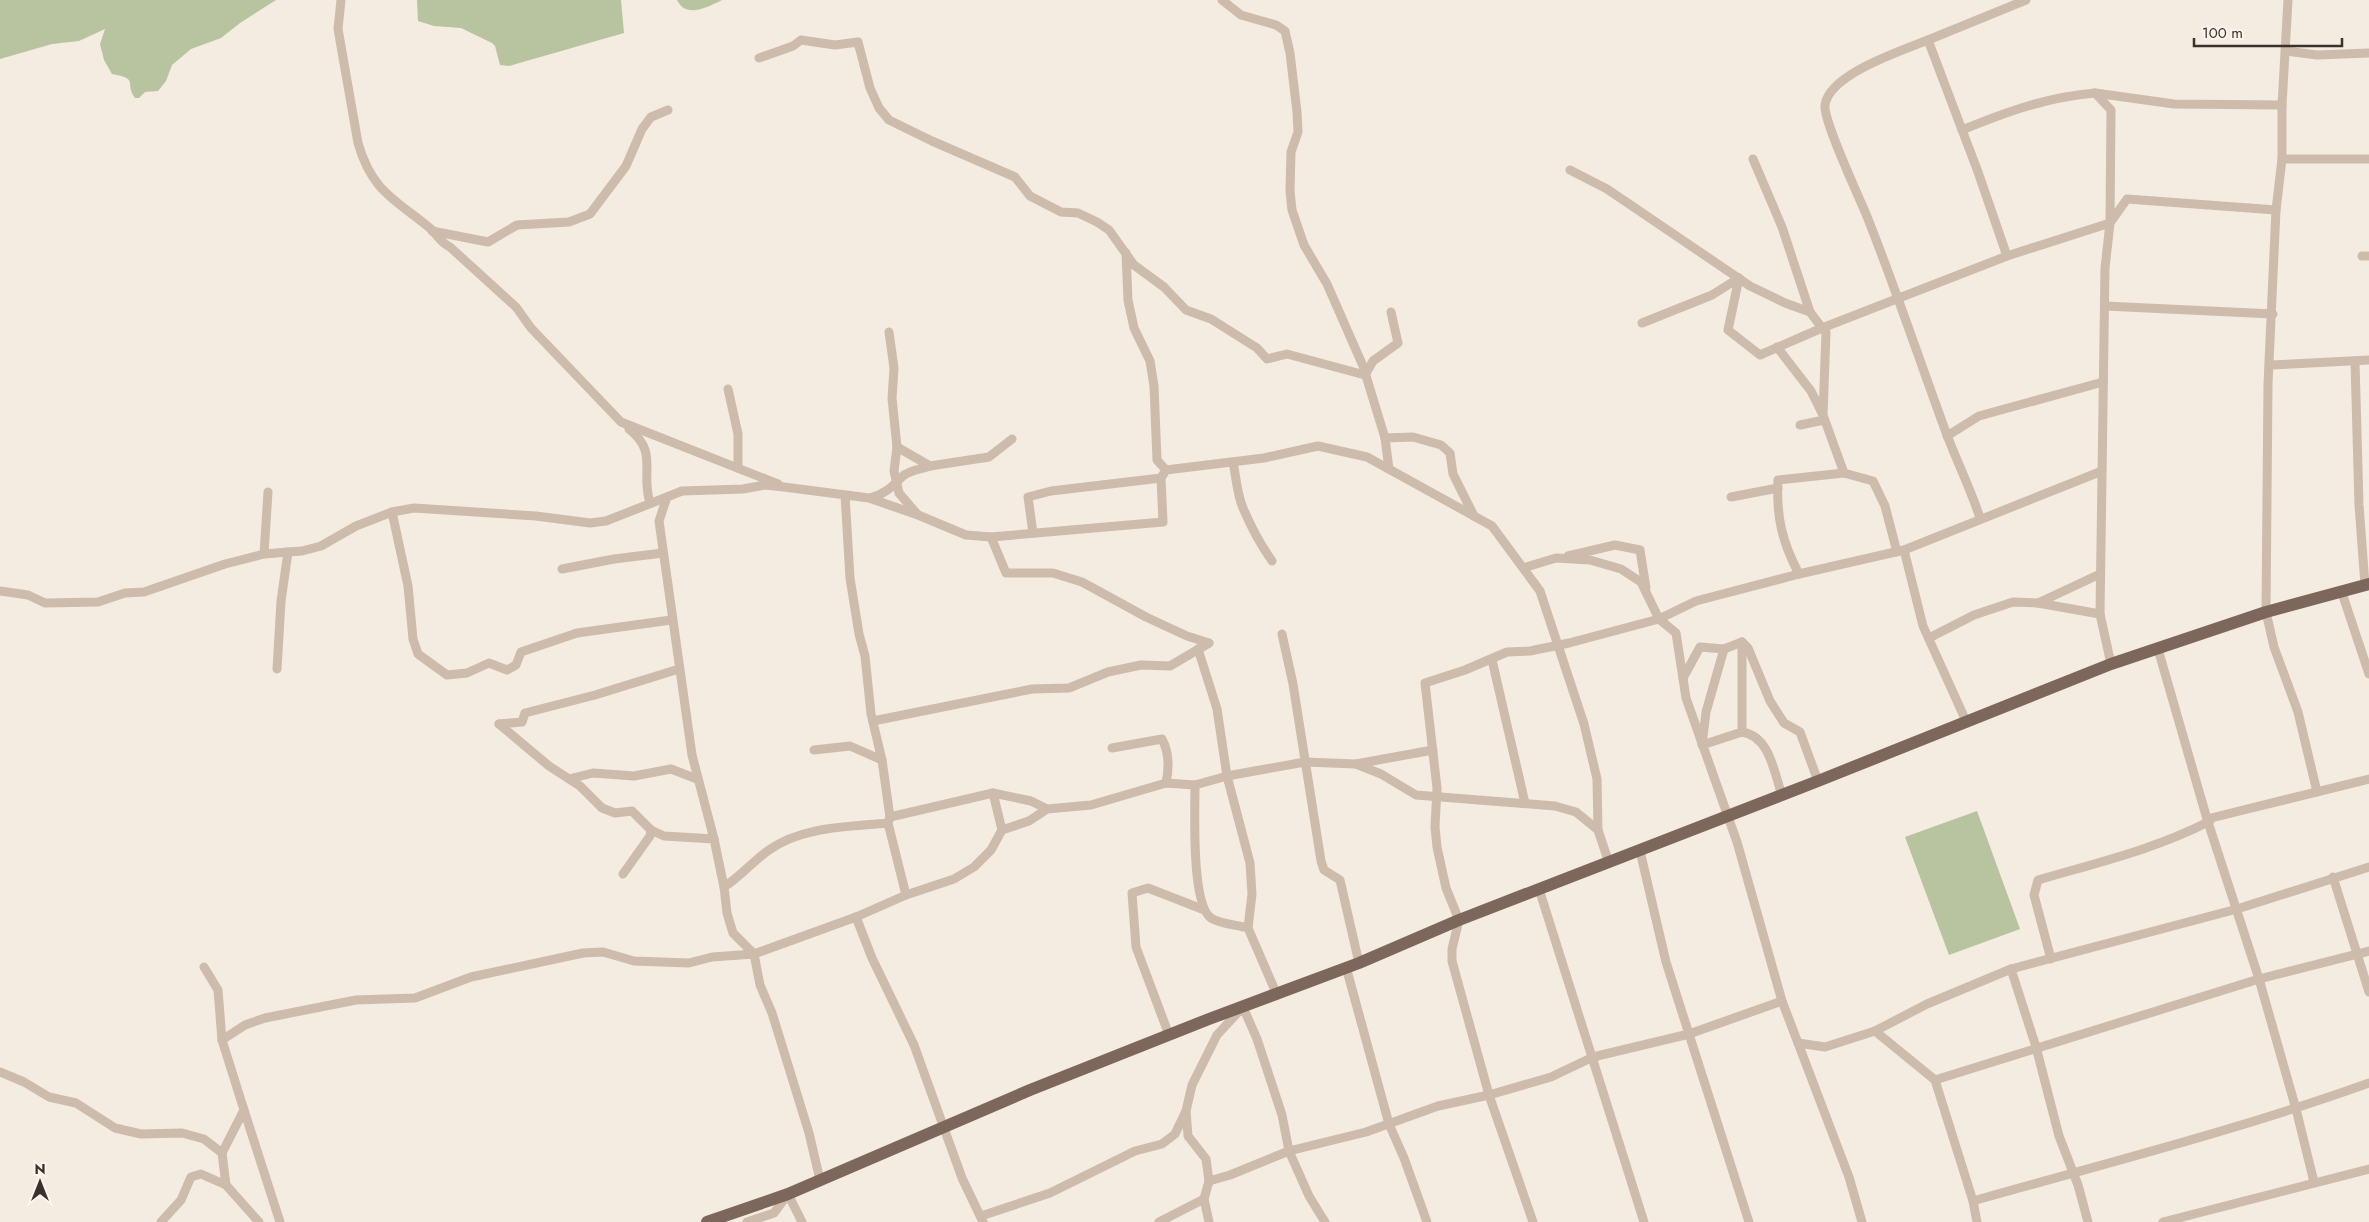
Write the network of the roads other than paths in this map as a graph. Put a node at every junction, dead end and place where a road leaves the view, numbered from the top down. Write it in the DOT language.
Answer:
graph roads {
  1 [pos="341,0"];
  2 [pos="1222,0"];
  3 [pos="2026,0"];
  4 [pos="2288,0"];
  5 [pos="1928,40"];
  6 [pos="2286,51"];
  7 [pos="2369,53"];
  8 [pos="759,58"];
  9 [pos="2095,93"];
  10 [pos="2282,105"];
  11 [pos="668,110"];
  12 [pos="1962,130"];
  13 [pos="1753,159"];
  14 [pos="2282,159"];
  15 [pos="2369,160"];
  16 [pos="1570,170"];
  17 [pos="2276,210"];
  18 [pos="2110,223"];
  19 [pos="432,230"];
  20 [pos="1126,253"];
  21 [pos="2006,256"];
  22 [pos="1739,278"];
  23 [pos="1897,300"];
  24 [pos="2104,306"];
  25 [pos="1391,312"];
  26 [pos="1810,312"];
  27 [pos="2273,314"];
  28 [pos="1642,322"];
  29 [pos="1822,328"];
  30 [pos="889,332"];
  31 [pos="1777,347"];
  32 [pos="2369,360"];
  33 [pos="2355,362"];
  34 [pos="2271,365"];
  35 [pos="1365,375"];
  36 [pos="2103,382"];
  37 [pos="728,389"];
  38 [pos="1824,417"];
  39 [pos="621,422"];
  40 [pos="1800,425"];
  41 [pos="1947,436"];
  42 [pos="1384,438"];
  43 [pos="1012,439"];
  44 [pos="896,447"];
  45 [pos="1233,462"];
  46 [pos="930,466"];
  47 [pos="738,468"];
  48 [pos="1388,469"];
  49 [pos="1166,470"];
  50 [pos="2102,471"];
  51 [pos="1844,473"];
  52 [pos="1161,478"];
  53 [pos="896,484"];
  54 [pos="784,487"];
  55 [pos="1778,488"];
  56 [pos="268,492"];
  57 [pos="845,495"];
  58 [pos="1731,497"];
  59 [pos="667,498"];
  60 [pos="869,498"];
  61 [pos="650,502"];
  62 [pos="392,512"];
  63 [pos="918,515"];
  64 [pos="1474,516"];
  65 [pos="1980,518"];
  66 [pos="1033,533"];
  67 [pos="991,537"];
  68 [pos="1900,551"];
  69 [pos="288,552"];
  70 [pos="663,553"];
  71 [pos="264,554"];
  72 [pos="1556,558"];
  73 [pos="1272,561"];
  74 [pos="1523,568"];
  75 [pos="562,569"];
  76 [pos="1798,574"];
  77 [pos="2100,574"];
  78 [pos="2367,585"];
  79 [pos="0,591"];
  80 [pos="2342,593"];
  81 [pos="1647,596"];
  82 [pos="2038,602"];
  83 [pos="2266,612"];
  84 [pos="2100,614"];
  85 [pos="1659,619"];
  86 [pos="671,620"];
  87 [pos="1282,634"];
  88 [pos="1929,638"];
  89 [pos="1742,642"];
  90 [pos="1557,645"];
  91 [pos="1198,649"];
  92 [pos="1724,649"];
  93 [pos="2158,649"];
  94 [pos="1492,660"];
  95 [pos="2111,664"];
  96 [pos="277,669"];
  97 [pos="679,669"];
  98 [pos="2369,674"];
  99 [pos="1683,678"];
  100 [pos="872,721"];
  101 [pos="1966,721"];
  102 [pos="1742,732"];
  103 [pos="1702,745"];
  104 [pos="1112,748"];
  105 [pos="814,750"];
  106 [pos="1433,750"];
  107 [pos="882,760"];
  108 [pos="1306,762"];
  109 [pos="1356,764"];
  110 [pos="1227,776"];
  111 [pos="569,779"];
  112 [pos="697,779"];
  113 [pos="2369,779"];
  114 [pos="1818,781"];
  115 [pos="1166,783"];
  116 [pos="1195,785"];
  117 [pos="2317,792"];
  118 [pos="993,793"];
  119 [pos="1782,795"];
  120 [pos="1438,798"];
  121 [pos="1525,803"];
  122 [pos="1047,809"];
  123 [pos="1726,815"];
  124 [pos="889,820"];
  125 [pos="2209,820"];
  126 [pos="651,830"];
  127 [pos="1002,830"];
  128 [pos="1598,830"];
  129 [pos="714,839"];
  130 [pos="1640,851"];
  131 [pos="1609,863"];
  132 [pos="2369,867"];
  133 [pos="623,874"];
  134 [pos="2333,877"];
  135 [pos="724,887"];
  136 [pos="1539,889"];
  137 [pos="906,895"];
  138 [pos="1202,909"];
  139 [pos="2237,909"];
  140 [pos="856,917"];
  141 [pos="1459,920"];
  142 [pos="1248,928"];
  143 [pos="2369,951"];
  144 [pos="754,954"];
  145 [pos="2358,954"];
  146 [pos="2051,958"];
  147 [pos="1359,963"];
  148 [pos="204,966"];
  149 [pos="1346,967"];
  150 [pos="2011,969"];
  151 [pos="2259,979"];
  152 [pos="2369,992"];
  153 [pos="1277,995"];
  154 [pos="1782,1001"];
  155 [pos="1243,1007"];
  156 [pos="1875,1031"];
  157 [pos="1689,1034"];
  158 [pos="1169,1035"];
  159 [pos="222,1040"];
  160 [pos="1798,1043"];
  161 [pos="2036,1047"];
  162 [pos="1593,1056"];
  163 [pos="0,1072"];
  164 [pos="1935,1080"];
  165 [pos="2369,1083"];
  166 [pos="1489,1095"];
  167 [pos="2296,1109"];
  168 [pos="244,1110"];
  169 [pos="1186,1111"];
  170 [pos="1388,1124"];
  171 [pos="945,1126"];
  172 [pos="1289,1151"];
  173 [pos="222,1153"];
  174 [pos="2369,1169"];
  175 [pos="2072,1173"];
  176 [pos="820,1180"];
  177 [pos="1209,1181"];
  178 [pos="2314,1182"];
  179 [pos="226,1184"];
  180 [pos="788,1194"];
  181 [pos="1204,1199"];
  182 [pos="1973,1201"];
  183 [pos="2200,1218"];
  184 [pos="982,1219"];
  185 [pos="161,1222"];
  186 [pos="259,1222"];
  187 [pos="280,1222"];
  188 [pos="707,1222"];
  189 [pos="747,1222"];
  190 [pos="802,1222"];
  191 [pos="1159,1222"];
  192 [pos="1209,1222"];
  193 [pos="1325,1222"];
  194 [pos="1427,1222"];
  195 [pos="1533,1222"];
  196 [pos="1644,1222"];
  197 [pos="1749,1222"];
  198 [pos="1862,1222"];
  199 [pos="1977,1222"];
  200 [pos="2088,1222"];
  201 [pos="2163,1222"];
  1 -- 19 [label="street"];
  2 -- 35 [label="street"];
  3 -- 5 [label="street"];
  4 -- 6 [label="street"];
  5 -- 12 [label="street"];
  5 -- 23 [label="street"];
  6 -- 7 [label="street"];
  6 -- 10 [label="street"];
  8 -- 20 [label="street"];
  9 -- 10 [label="street"];
  9 -- 12 [label="street"];
  9 -- 18 [label="street"];
  10 -- 14 [label="street"];
  11 -- 19 [label="street"];
  12 -- 21 [label="street"];
  13 -- 26 [label="street"];
  14 -- 15 [label="street"];
  14 -- 17 [label="street"];
  16 -- 22 [label="street"];
  17 -- 18 [label="street"];
  17 -- 27 [label="street"];
  18 -- 21 [label="street"];
  18 -- 24 [label="street"];
  19 -- 39 [label="street"];
  20 -- 35 [label="street"];
  20 -- 49 [label="street"];
  21 -- 23 [label="street"];
  22 -- 26 [label="street"];
  22 -- 28 [label="street"];
  22 -- 31 [label="street"];
  23 -- 29 [label="street"];
  23 -- 41 [label="street"];
  24 -- 27 [label="street"];
  24 -- 36 [label="street"];
  25 -- 35 [label="street"];
  26 -- 29 [label="street"];
  27 -- 34 [label="street"];
  29 -- 31 [label="street"];
  29 -- 38 [label="street"];
  30 -- 44 [label="street"];
  31 -- 38 [label="street"];
  32 -- 33 [label="street"];
  33 -- 34 [label="street"];
  33 -- 78 [label="street"];
  34 -- 83 [label="street"];
  35 -- 42 [label="street"];
  36 -- 41 [label="street"];
  36 -- 50 [label="street"];
  37 -- 47 [label="street"];
  38 -- 40 [label="street"];
  38 -- 51 [label="street"];
  39 -- 47 [label="street"];
  39 -- 61 [label="street"];
  41 -- 65 [label="street"];
  42 -- 48 [label="street"];
  42 -- 64 [label="street"];
  43 -- 46 [label="street"];
  44 -- 46 [label="street"];
  44 -- 53 [label="street"];
  45 -- 48 [label="street"];
  45 -- 49 [label="street"];
  45 -- 73 [label="street"];
  46 -- 53 [label="street"];
  47 -- 54 [label="street"];
  48 -- 64 [label="street"];
  49 -- 52 [label="street"];
  50 -- 65 [label="street"];
  50 -- 77 [label="street"];
  51 -- 55 [label="street"];
  51 -- 68 [label="street"];
  52 -- 66 [label="street"];
  52 -- 66 [label="street"];
  53 -- 60 [label="street"];
  53 -- 63 [label="street"];
  54 -- 57 [label="street"];
  54 -- 59 [label="street"];
  55 -- 58 [label="street"];
  55 -- 76 [label="street"];
  56 -- 71 [label="street"];
  57 -- 60 [label="street"];
  57 -- 100 [label="street"];
  59 -- 61 [label="street"];
  59 -- 70 [label="street"];
  60 -- 63 [label="street"];
  61 -- 62 [label="street"];
  62 -- 69 [label="street"];
  62 -- 86 [label="street"];
  63 -- 67 [label="street"];
  64 -- 74 [label="street"];
  65 -- 68 [label="street"];
  66 -- 67 [label="street"];
  67 -- 91 [label="street"];
  68 -- 76 [label="street"];
  68 -- 88 [label="street"];
  69 -- 71 [label="street"];
  69 -- 96 [label="street"];
  70 -- 75 [label="street"];
  70 -- 86 [label="street"];
  71 -- 79 [label="street"];
  72 -- 74 [label="street"];
  72 -- 81 [label="street"];
  72 -- 81 [label="street"];
  74 -- 90 [label="street"];
  76 -- 85 [label="street"];
  77 -- 82 [label="street"];
  77 -- 84 [label="street"];
  78 -- 80 [label="main road"];
  80 -- 83 [label="main road"];
  80 -- 98 [label="street"];
  81 -- 85 [label="street"];
  82 -- 84 [label="street"];
  82 -- 88 [label="street"];
  83 -- 93 [label="main road"];
  83 -- 117 [label="street"];
  84 -- 95 [label="street"];
  85 -- 90 [label="street"];
  85 -- 99 [label="street"];
  86 -- 97 [label="street"];
  87 -- 108 [label="street"];
  88 -- 101 [label="street"];
  89 -- 92 [label="street"];
  89 -- 102 [label="street"];
  89 -- 114 [label="street"];
  90 -- 94 [label="street"];
  90 -- 128 [label="street"];
  91 -- 100 [label="street"];
  91 -- 110 [label="street"];
  92 -- 99 [label="street"];
  92 -- 103 [label="street"];
  93 -- 95 [label="main road"];
  93 -- 125 [label="street"];
  94 -- 106 [label="street"];
  94 -- 121 [label="street"];
  95 -- 101 [label="main road"];
  97 -- 111 [label="street"];
  97 -- 112 [label="street"];
  99 -- 103 [label="street"];
  100 -- 107 [label="street"];
  101 -- 114 [label="main road"];
  102 -- 103 [label="street"];
  102 -- 119 [label="street"];
  103 -- 123 [label="street"];
  104 -- 115 [label="street"];
  105 -- 107 [label="street"];
  106 -- 109 [label="street"];
  106 -- 120 [label="street"];
  107 -- 124 [label="street"];
  108 -- 109 [label="street"];
  108 -- 110 [label="street"];
  108 -- 147 [label="street"];
  109 -- 120 [label="street"];
  110 -- 116 [label="street"];
  110 -- 142 [label="street"];
  111 -- 112 [label="street"];
  111 -- 126 [label="street"];
  112 -- 129 [label="street"];
  113 -- 117 [label="street"];
  114 -- 119 [label="main road"];
  115 -- 116 [label="street"];
  115 -- 122 [label="street"];
  116 -- 138 [label="street"];
  117 -- 125 [label="street"];
  118 -- 122 [label="street"];
  118 -- 124 [label="street"];
  118 -- 127 [label="street"];
  119 -- 123 [label="main road"];
  120 -- 121 [label="street"];
  120 -- 141 [label="street"];
  121 -- 128 [label="street"];
  122 -- 127 [label="street"];
  123 -- 130 [label="main road"];
  123 -- 154 [label="street"];
  124 -- 135 [label="street"];
  124 -- 137 [label="street"];
  125 -- 139 [label="street"];
  125 -- 146 [label="street"];
  126 -- 129 [label="street"];
  126 -- 133 [label="street"];
  127 -- 137 [label="street"];
  128 -- 131 [label="street"];
  129 -- 135 [label="street"];
  130 -- 131 [label="main road"];
  130 -- 157 [label="street"];
  131 -- 136 [label="main road"];
  132 -- 134 [label="street"];
  134 -- 139 [label="street"];
  134 -- 145 [label="street"];
  135 -- 144 [label="street"];
  136 -- 141 [label="main road"];
  136 -- 162 [label="street"];
  137 -- 140 [label="street"];
  138 -- 142 [label="street"];
  138 -- 158 [label="street"];
  139 -- 146 [label="street"];
  139 -- 151 [label="street"];
  140 -- 144 [label="street"];
  140 -- 171 [label="street"];
  141 -- 147 [label="main road"];
  141 -- 166 [label="street"];
  142 -- 153 [label="street"];
  143 -- 145 [label="street"];
  144 -- 159 [label="street"];
  144 -- 176 [label="street"];
  145 -- 151 [label="street"];
  145 -- 152 [label="street"];
  146 -- 150 [label="street"];
  147 -- 149 [label="main road"];
  148 -- 159 [label="street"];
  149 -- 153 [label="main road"];
  149 -- 170 [label="street"];
  150 -- 156 [label="street"];
  150 -- 161 [label="street"];
  151 -- 161 [label="street"];
  151 -- 167 [label="street"];
  153 -- 155 [label="main road"];
  154 -- 157 [label="street"];
  154 -- 160 [label="street"];
  155 -- 158 [label="main road"];
  155 -- 169 [label="street"];
  155 -- 172 [label="street"];
  156 -- 160 [label="street"];
  156 -- 164 [label="street"];
  157 -- 162 [label="street"];
  157 -- 197 [label="street"];
  158 -- 171 [label="main road"];
  159 -- 168 [label="street"];
  160 -- 198 [label="street"];
  161 -- 164 [label="street"];
  161 -- 175 [label="street"];
  162 -- 166 [label="street"];
  162 -- 196 [label="street"];
  163 -- 173 [label="street"];
  164 -- 182 [label="street"];
  165 -- 167 [label="street"];
  166 -- 170 [label="street"];
  166 -- 195 [label="street"];
  167 -- 175 [label="street"];
  167 -- 178 [label="street"];
  168 -- 173 [label="street"];
  168 -- 187 [label="street"];
  169 -- 177 [label="street"];
  169 -- 184 [label="street"];
  170 -- 172 [label="street"];
  170 -- 194 [label="street"];
  171 -- 176 [label="main road"];
  171 -- 184 [label="street"];
  172 -- 177 [label="street"];
  172 -- 193 [label="street"];
  173 -- 179 [label="street"];
  174 -- 178 [label="street"];
  175 -- 182 [label="street"];
  175 -- 200 [label="street"];
  176 -- 180 [label="main road"];
  177 -- 181 [label="street"];
  178 -- 183 [label="street"];
  179 -- 185 [label="street"];
  179 -- 186 [label="street"];
  180 -- 188 [label="main road"];
  180 -- 189 [label="street"];
  180 -- 190 [label="street"];
  181 -- 191 [label="street"];
  181 -- 192 [label="street"];
  182 -- 199 [label="street"];
  183 -- 201 [label="street"];
}
